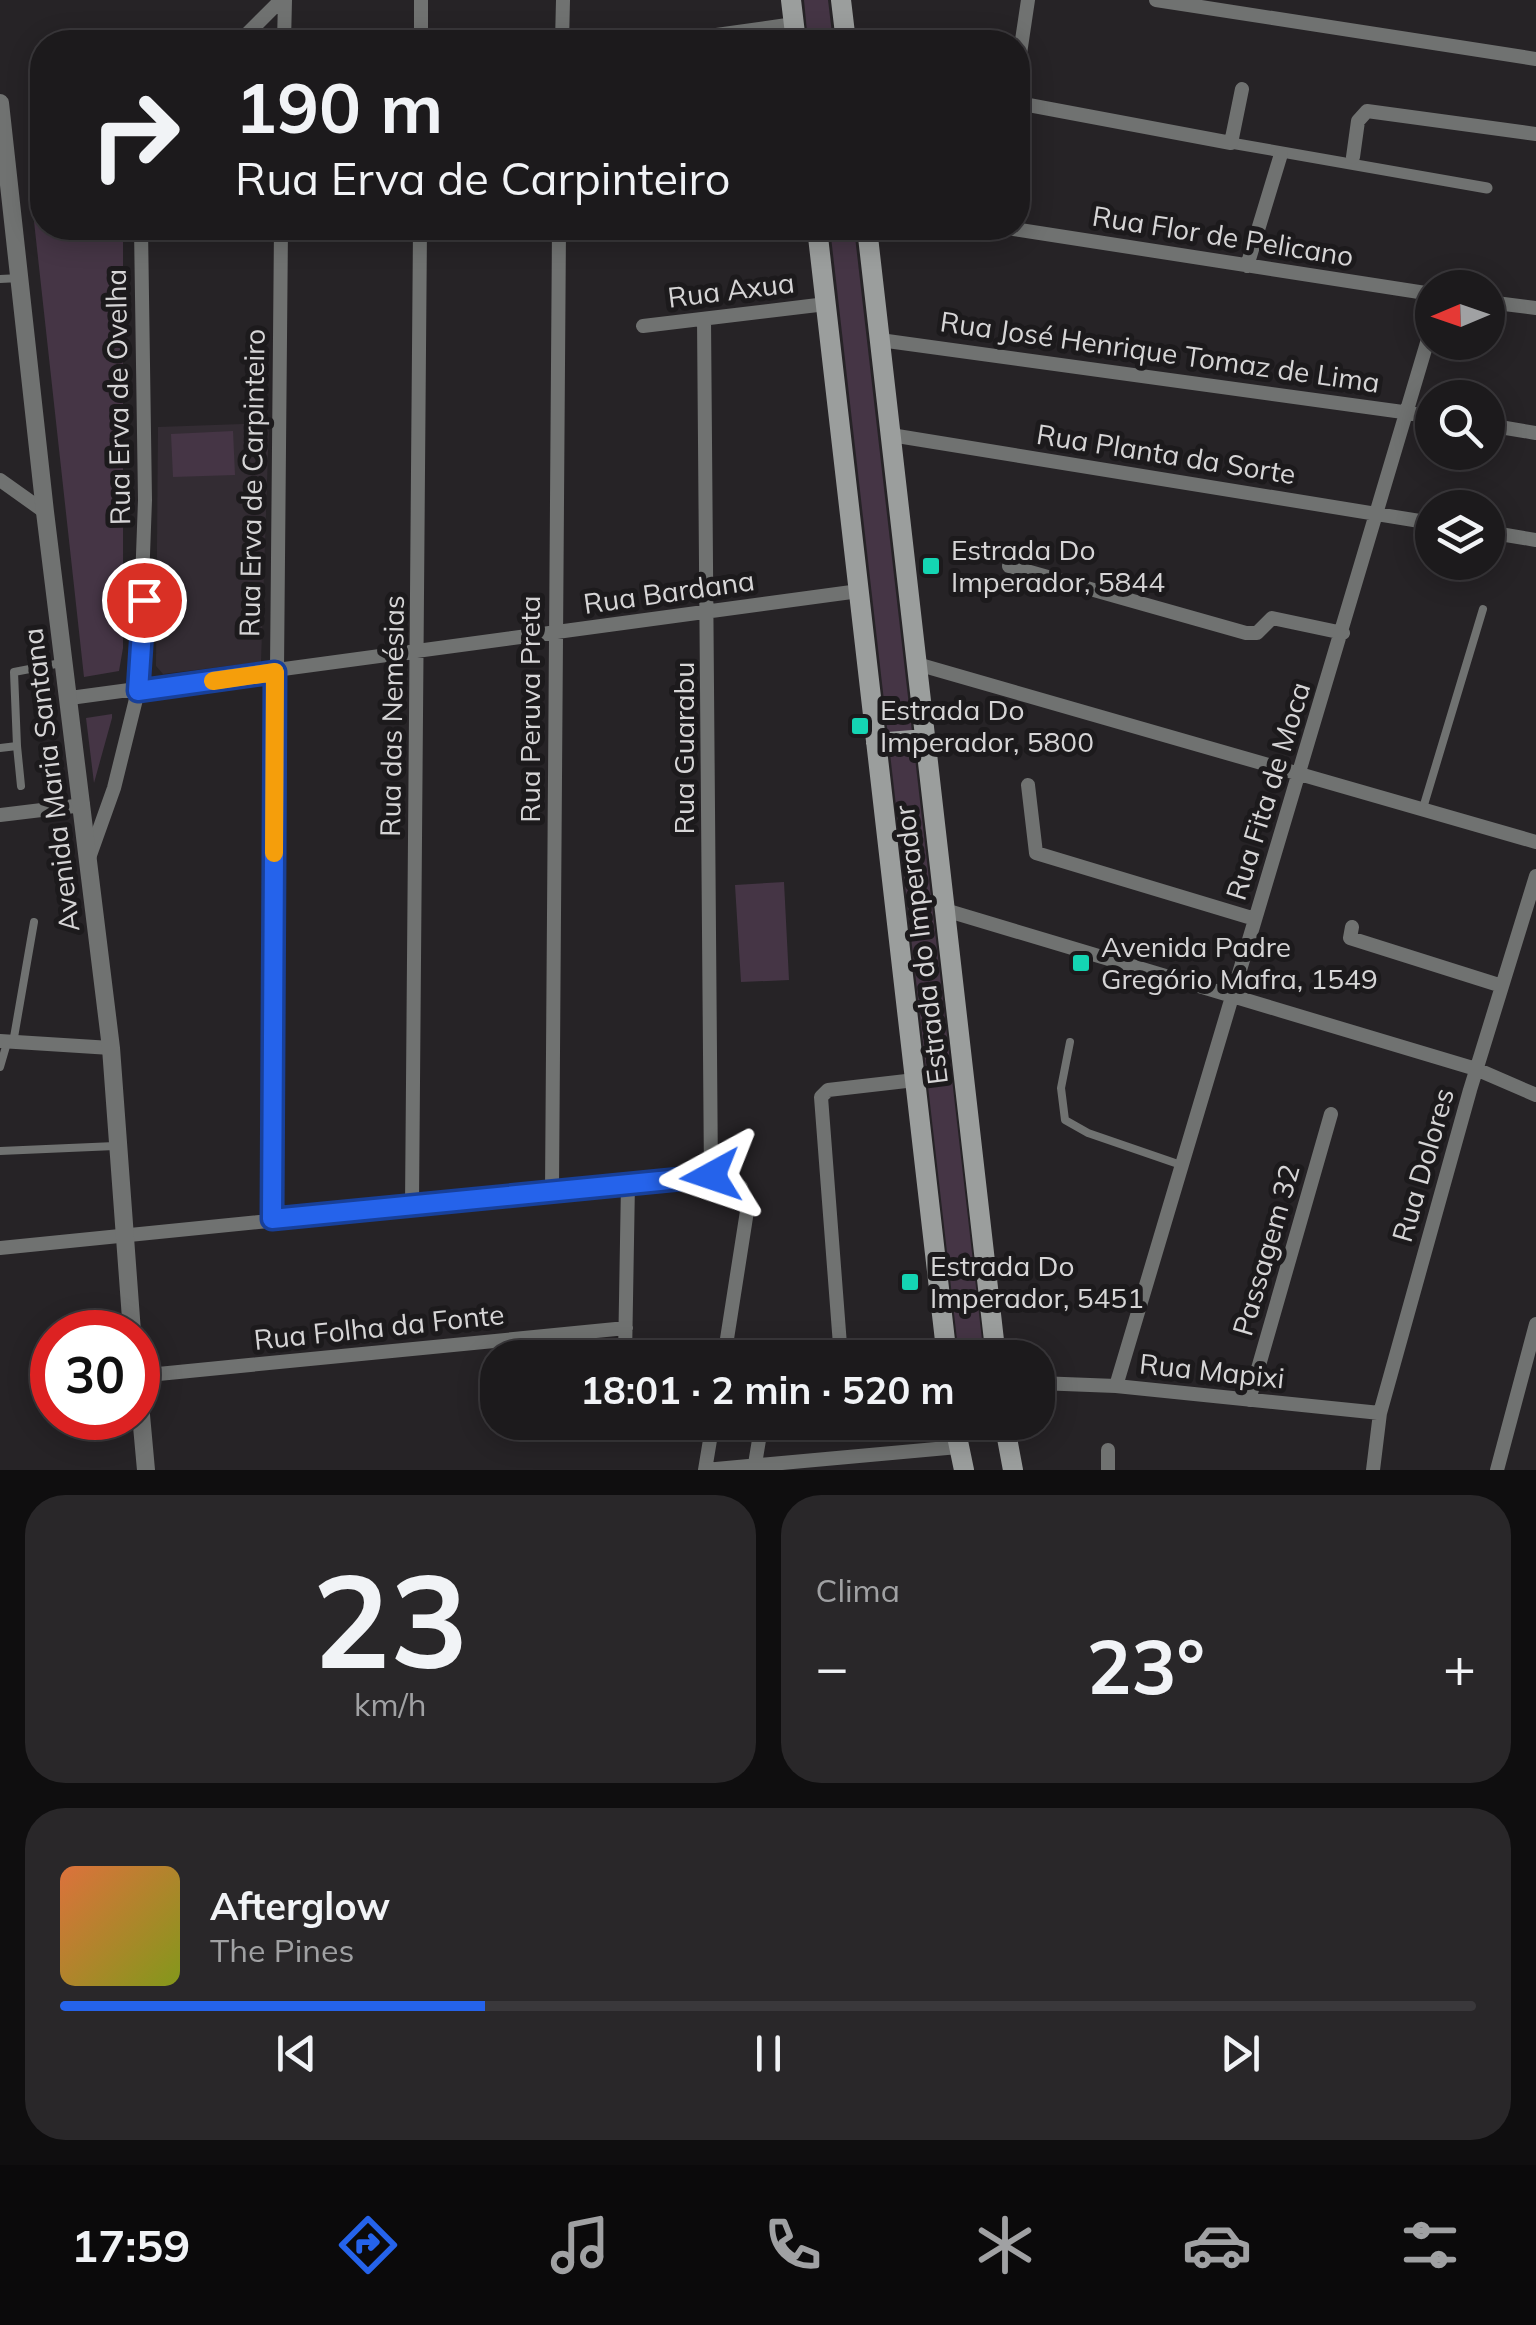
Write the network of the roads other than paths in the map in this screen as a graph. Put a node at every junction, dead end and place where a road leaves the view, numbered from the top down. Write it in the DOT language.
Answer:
graph roads {
  1 [pos="283,0"];
  2 [pos="421,0"];
  3 [pos="563,0"];
  4 [pos="791,0"];
  5 [pos="841,0"];
  6 [pos="1028,0"];
  7 [pos="1156,0"];
  8 [pos="252,30"];
  9 [pos="284,30"];
  10 [pos="421,30"];
  11 [pos="562,30"];
  12 [pos="795,30"];
  13 [pos="845,30"];
  14 [pos="1024,30"];
  15 [pos="1536,59"];
  16 [pos="1242,89"];
  17 [pos="0,103"];
  18 [pos="1030,105"];
  19 [pos="1536,134"];
  20 [pos="1231,143"];
  21 [pos="1281,154"];
  22 [pos="1352,157"];
  23 [pos="1488,188"];
  24 [pos="1030,232"];
  25 [pos="142,240"];
  26 [pos="281,240"];
  27 [pos="420,240"];
  28 [pos="559,240"];
  29 [pos="818,240"];
  30 [pos="868,240"];
  31 [pos="1247,266"];
  32 [pos="20,278"];
  33 [pos="0,280"];
  34 [pos="1415,291"];
  35 [pos="826,304"];
  36 [pos="1505,304"];
  37 [pos="1536,308"];
  38 [pos="704,319"];
  39 [pos="643,326"];
  40 [pos="880,340"];
  41 [pos="1423,360"];
  42 [pos="1408,412"];
  43 [pos="1415,413"];
  44 [pos="1505,427"];
  45 [pos="1536,432"];
  46 [pos="891,435"];
  47 [pos="0,480"];
  48 [pos="45,512"];
  49 [pos="1376,513"];
  50 [pos="1415,519"];
  51 [pos="1505,535"];
  52 [pos="1536,540"];
  53 [pos="1009,566"];
  54 [pos="859,591"];
  55 [pos="1483,609"];
  56 [pos="708,611"];
  57 [pos="555,632"];
  58 [pos="1343,633"];
  59 [pos="419,653"];
  60 [pos="65,663"];
  61 [pos="917,664"];
  62 [pos="275,672"];
  63 [pos="138,691"];
  64 [pos="70,698"];
  65 [pos="925,739"];
  66 [pos="876,743"];
  67 [pos="17,746"];
  68 [pos="0,748"];
  69 [pos="1300,774"];
  70 [pos="21,786"];
  71 [pos="1028,786"];
  72 [pos="83,805"];
  73 [pos="1423,808"];
  74 [pos="0,815"];
  75 [pos="1536,842"];
  76 [pos="89,858"];
  77 [pos="1536,876"];
  78 [pos="945,910"];
  79 [pos="1255,919"];
  80 [pos="34,922"];
  81 [pos="1332,932"];
  82 [pos="1502,986"];
  83 [pos="1230,995"];
  84 [pos="7,1042"];
  85 [pos="1070,1042"];
  86 [pos="112,1048"];
  87 [pos="0,1067"];
  88 [pos="1476,1069"];
  89 [pos="915,1080"];
  90 [pos="1536,1095"];
  91 [pos="1331,1114"];
  92 [pos="116,1146"];
  93 [pos="0,1152"];
  94 [pos="1182,1165"];
  95 [pos="711,1176"];
  96 [pos="628,1183"];
  97 [pos="552,1190"];
  98 [pos="412,1205"];
  99 [pos="272,1219"];
  100 [pos="124,1234"];
  101 [pos="0,1248"];
  102 [pos="130,1310"];
  103 [pos="1536,1324"];
  104 [pos="626,1328"];
  105 [pos="626,1340"];
  106 [pos="727,1340"];
  107 [pos="840,1340"];
  108 [pos="944,1340"];
  109 [pos="994,1340"];
  110 [pos="160,1377"];
  111 [pos="1055,1384"];
  112 [pos="1116,1386"];
  113 [pos="1249,1400"];
  114 [pos="1380,1412"];
  115 [pos="143,1440"];
  116 [pos="710,1440"];
  117 [pos="759,1440"];
  118 [pos="957,1440"];
  119 [pos="1007,1440"];
  120 [pos="958,1448"];
  121 [pos="1108,1450"];
  122 [pos="754,1468"];
  123 [pos="146,1470"];
  124 [pos="705,1470"];
  125 [pos="964,1470"];
  126 [pos="1013,1470"];
  127 [pos="1108,1470"];
  128 [pos="1373,1470"];
  129 [pos="1497,1470"];
  1 -- 8 [label="street"];
  1 -- 9 [label="street"];
  2 -- 10 [label="street"];
  3 -- 11 [label="street"];
  4 -- 12 [label="main road"];
  5 -- 13 [label="main road"];
  6 -- 14 [label="street"];
  7 -- 15 [label="street"];
  16 -- 20 [label="street"];
  17 -- 32 [label="street, Avenida Maria Santana"];
  18 -- 20 [label="street"];
  19 -- 22 [label="street"];
  20 -- 21 [label="street"];
  21 -- 23 [label="street"];
  21 -- 31 [label="street"];
  24 -- 31 [label="street, Rua Flor de Pelicano"];
  25 -- 63 [label="street, Rua Erva de Ovelha"];
  26 -- 62 [label="street, Rua Erva de Carpinteiro"];
  27 -- 59 [label="street, Rua das Nemésias"];
  28 -- 57 [label="street, Rua Peruva Preta"];
  29 -- 35 [label="main road, Estrada do Imperador"];
  30 -- 40 [label="main road, Estrada do Imperador"];
  31 -- 34 [label="street, Rua Flor de Pelicano"];
  32 -- 33 [label="lane"];
  32 -- 48 [label="street, Avenida Maria Santana"];
  35 -- 38 [label="street, Rua Axua"];
  35 -- 54 [label="main road, Estrada do Imperador"];
  36 -- 37 [label="street"];
  38 -- 39 [label="street, Rua Axua"];
  38 -- 56 [label="street, Rua Guarabu"];
  40 -- 42 [label="street, Rua José Henrique Tomaz de Lima"];
  40 -- 46 [label="main road, Estrada do Imperador"];
  41 -- 42 [label="street, Rua Fita de Moca"];
  42 -- 43 [label="street, Rua José Henrique Tomaz de Lima"];
  42 -- 49 [label="street, Rua Fita de Moca"];
  44 -- 45 [label="street"];
  46 -- 49 [label="street, Rua Planta da Sorte"];
  46 -- 61 [label="main road, Estrada do Imperador"];
  47 -- 48 [label="street"];
  48 -- 60 [label="street, Avenida Maria Santana"];
  49 -- 50 [label="street, Rua Planta da Sorte"];
  49 -- 58 [label="street, Rua Fita de Moca"];
  51 -- 52 [label="street"];
  53 -- 58 [label="street"];
  54 -- 56 [label="street, Rua Bardana"];
  54 -- 66 [label="main road, Estrada do Imperador"];
  55 -- 73 [label="lane"];
  56 -- 57 [label="street, Rua Bardana"];
  56 -- 95 [label="street, Rua Guarabu"];
  57 -- 59 [label="street, Rua Bardana"];
  57 -- 97 [label="street, Rua Peruva Preta"];
  58 -- 69 [label="street, Rua Fita de Moca"];
  59 -- 62 [label="street, Rua Bardana"];
  59 -- 98 [label="street, Rua das Nemésias"];
  60 -- 64 [label="street, Avenida Maria Santana"];
  60 -- 67 [label="lane"];
  61 -- 65 [label="main road, Estrada do Imperador"];
  61 -- 69 [label="street"];
  62 -- 63 [label="street, Rua Bardana"];
  62 -- 99 [label="street, Rua Erva de Carpinteiro"];
  63 -- 64 [label="street, Rua Bardana"];
  63 -- 76 [label="street, Rua Erva de Ovelha"];
  64 -- 72 [label="street, Avenida Maria Santana"];
  65 -- 66 [label="main road"];
  65 -- 78 [label="main road, Estrada do Imperador"];
  66 -- 89 [label="main road, Estrada do Imperador"];
  67 -- 68 [label="lane"];
  67 -- 70 [label="lane"];
  69 -- 73 [label="street"];
  69 -- 79 [label="street, Rua Fita de Moca"];
  71 -- 79 [label="street"];
  72 -- 74 [label="street"];
  72 -- 76 [label="street, Avenida Maria Santana"];
  73 -- 75 [label="street"];
  76 -- 86 [label="street, Avenida Maria Santana"];
  77 -- 82 [label="street, Rua Dolores"];
  78 -- 83 [label="street"];
  78 -- 109 [label="main road, Estrada do Imperador"];
  79 -- 83 [label="street, Rua Fita de Moca"];
  80 -- 84 [label="lane"];
  81 -- 82 [label="street"];
  82 -- 88 [label="street, Rua Dolores"];
  83 -- 88 [label="street"];
  83 -- 94 [label="street, Rua Fita de Moca"];
  84 -- 86 [label="street"];
  84 -- 87 [label="lane"];
  85 -- 94 [label="lane"];
  86 -- 92 [label="street, Avenida Maria Santana"];
  88 -- 90 [label="street"];
  88 -- 114 [label="street, Rua Dolores"];
  89 -- 107 [label="street"];
  89 -- 108 [label="main road, Estrada do Imperador"];
  91 -- 113 [label="street, Passagem 32"];
  92 -- 93 [label="lane"];
  92 -- 100 [label="street, Avenida Maria Santana"];
  94 -- 112 [label="street, Rua Fita de Moca"];
  95 -- 96 [label="street"];
  95 -- 106 [label="street"];
  96 -- 97 [label="street"];
  96 -- 104 [label="street"];
  97 -- 98 [label="street"];
  98 -- 99 [label="street"];
  99 -- 100 [label="street"];
  100 -- 101 [label="street"];
  100 -- 102 [label="street, Avenida Maria Santana"];
  103 -- 129 [label="street"];
  104 -- 105 [label="street"];
  104 -- 110 [label="street, Rua Folha da Fonte"];
  111 -- 112 [label="street, Rua Mapixi"];
  112 -- 113 [label="street, Rua Mapixi"];
  113 -- 114 [label="street, Rua Mapixi"];
  114 -- 128 [label="street, Rua Dolores"];
  115 -- 123 [label="street"];
  116 -- 124 [label="street"];
  117 -- 122 [label="street"];
  118 -- 120 [label="main road"];
  119 -- 126 [label="main road"];
  120 -- 122 [label="street"];
  120 -- 125 [label="main road"];
  121 -- 127 [label="street"];
  122 -- 124 [label="street"];
}
